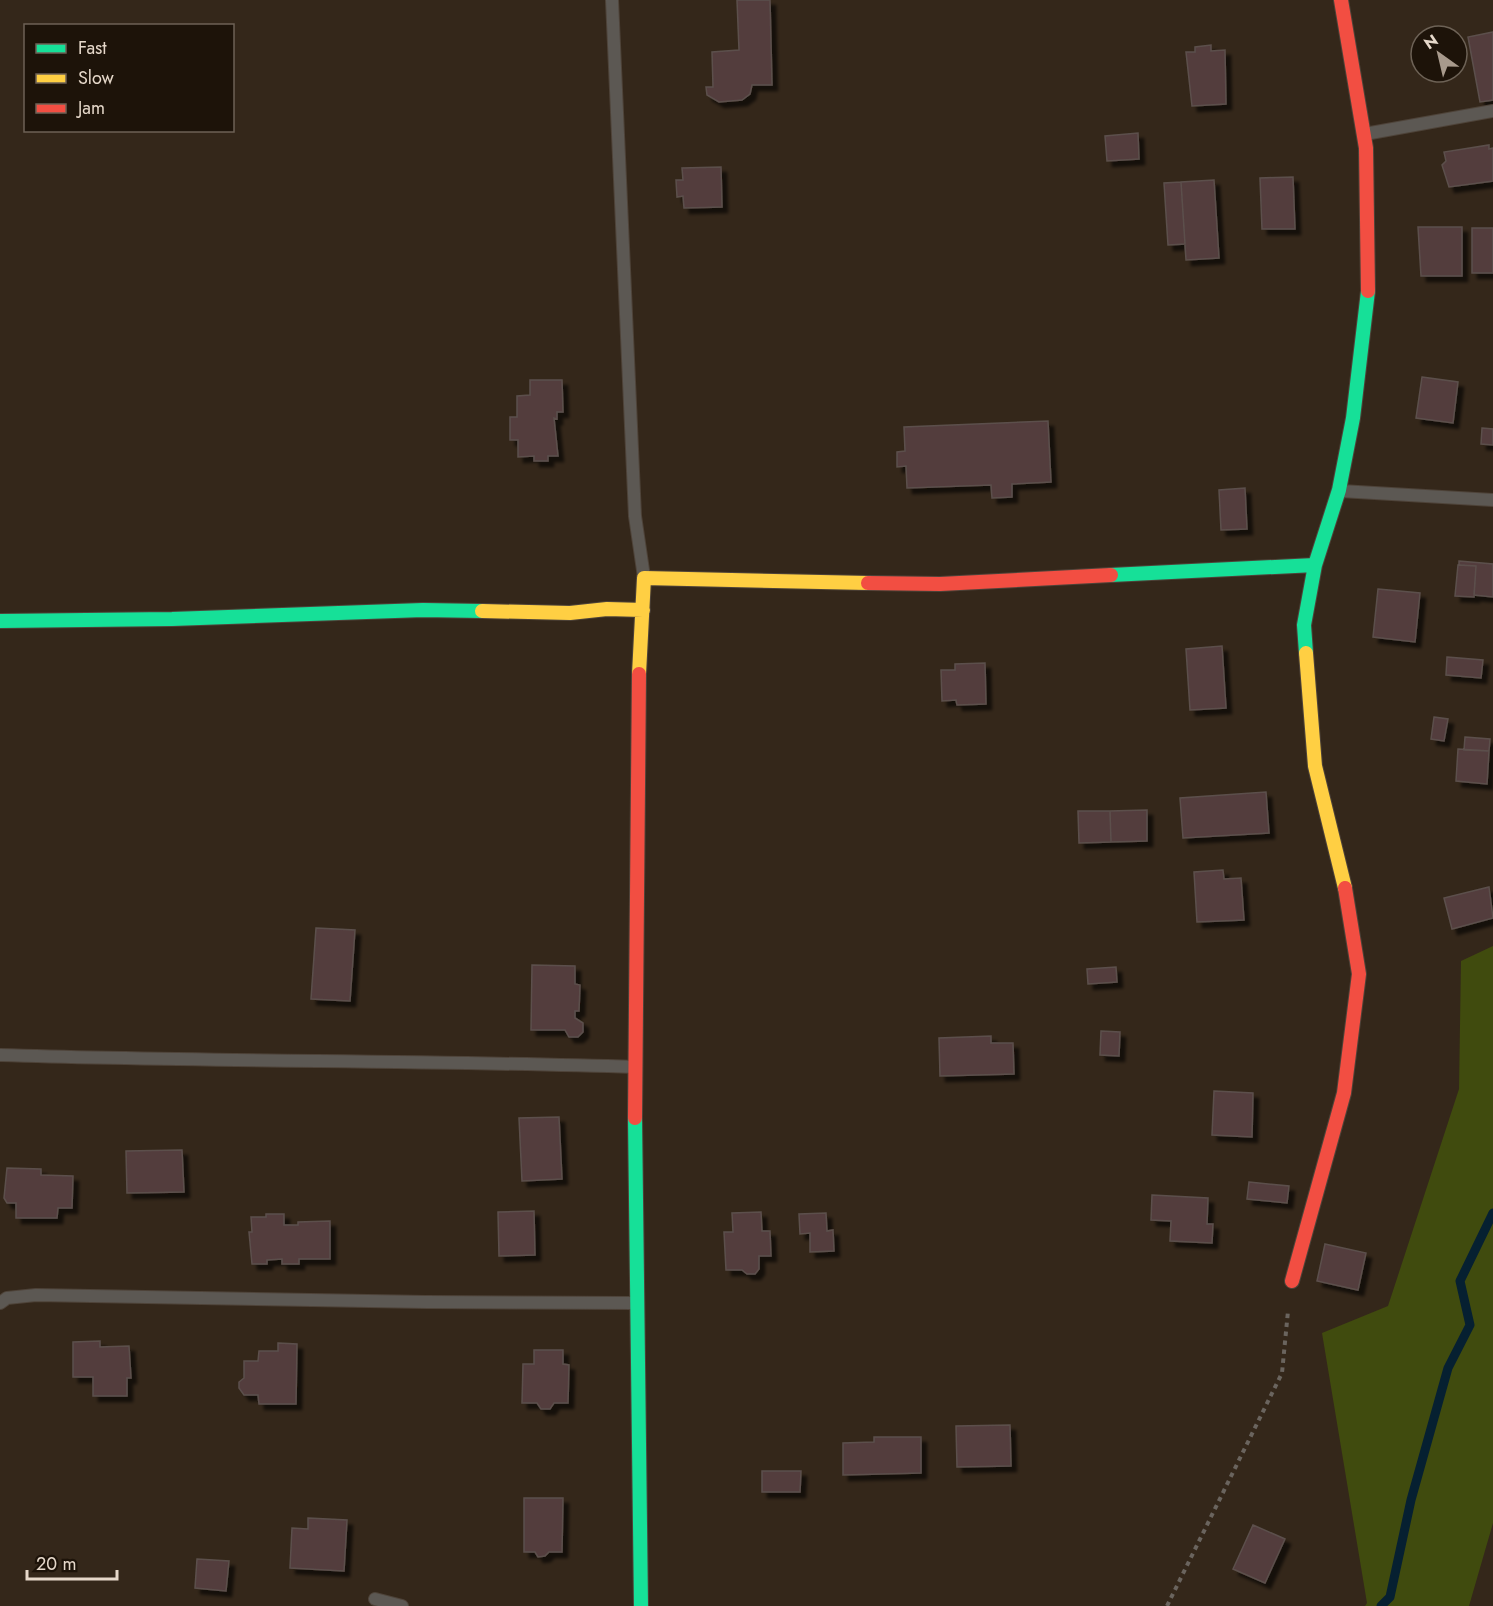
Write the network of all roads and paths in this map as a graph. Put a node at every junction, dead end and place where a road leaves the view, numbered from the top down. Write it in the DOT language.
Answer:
graph roads {
  1 [pos="612,0"];
  2 [pos="1341,0"];
  3 [pos="1493,111"];
  4 [pos="1364,134"];
  5 [pos="1339,490"];
  6 [pos="1493,500"];
  7 [pos="1314,566"];
  8 [pos="644,578"];
  9 [pos="643,610"];
  10 [pos="0,621"];
  11 [pos="0,1056"];
  12 [pos="635,1067"];
  13 [pos="1292,1281"];
  14 [pos="0,1303"];
  15 [pos="639,1303"];
  16 [pos="375,1599"];
  17 [pos="402,1606"];
  18 [pos="641,1606"];
  19 [pos="1167,1606"];
  1 -- 8 [label="lane"];
  2 -- 4 [label="street"];
  3 -- 4 [label="lane"];
  4 -- 5 [label="street"];
  5 -- 6 [label="lane"];
  5 -- 7 [label="street"];
  7 -- 8 [label="street"];
  7 -- 13 [label="street"];
  8 -- 9 [label="street"];
  9 -- 10 [label="street"];
  9 -- 12 [label="street"];
  11 -- 12 [label="lane"];
  12 -- 15 [label="street"];
  13 -- 19 [label="path"];
  14 -- 15 [label="lane"];
  15 -- 18 [label="street"];
  16 -- 17 [label="lane"];
}
